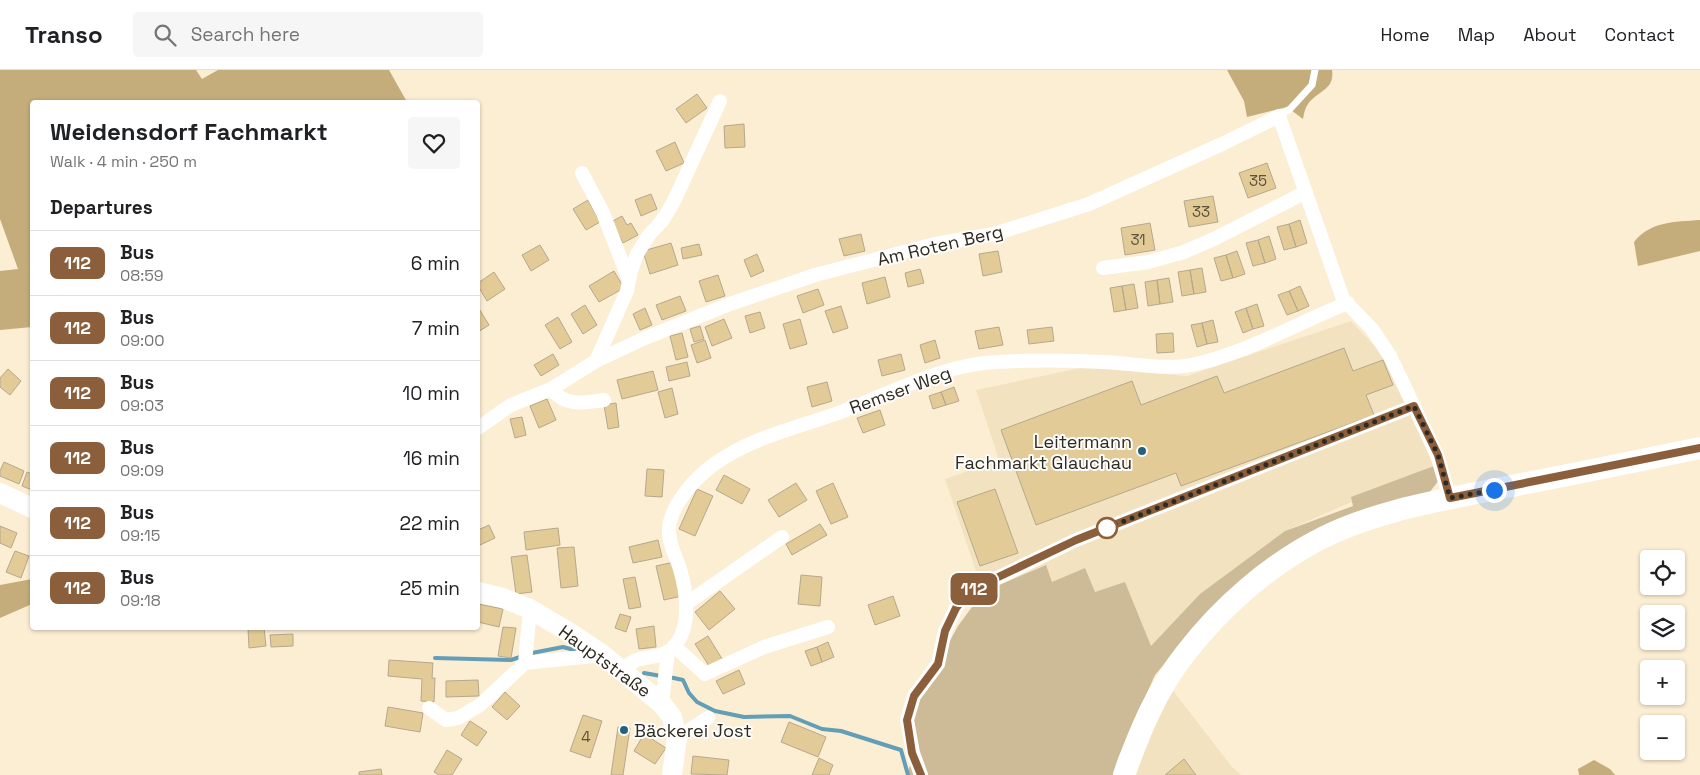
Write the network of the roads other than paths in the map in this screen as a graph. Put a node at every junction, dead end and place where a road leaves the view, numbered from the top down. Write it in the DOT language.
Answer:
graph roads {
  1 [pos="1315,70"];
  2 [pos="720,101"];
  3 [pos="1280,116"];
  4 [pos="582,173"];
  5 [pos="1306,192"];
  6 [pos="1102,268"];
  7 [pos="630,280"];
  8 [pos="1348,303"];
  9 [pos="596,361"];
  10 [pos="552,389"];
  11 [pos="604,400"];
  12 [pos="1414,406"];
  13 [pos="480,427"];
  14 [pos="1700,448"];
  15 [pos="0,493"];
  16 [pos="1450,498"];
  17 [pos="30,507"];
  18 [pos="782,537"];
  19 [pos="480,592"];
  20 [pos="686,604"];
  21 [pos="530,609"];
  22 [pos="828,627"];
  23 [pos="671,648"];
  24 [pos="603,655"];
  25 [pos="525,663"];
  26 [pos="621,670"];
  27 [pos="662,704"];
  28 [pos="429,708"];
  29 [pos="708,718"];
  30 [pos="677,738"];
  31 [pos="672,775"];
  32 [pos="922,775"];
  33 [pos="1124,775"];
  1 -- 3 [label="lane"];
  2 -- 7 [label="street"];
  3 -- 5 [label="street"];
  3 -- 9 [label="street, Am Roten Berg"];
  4 -- 7 [label="street"];
  5 -- 6 [label="street"];
  5 -- 8 [label="street"];
  7 -- 9 [label="street"];
  8 -- 12 [label="street"];
  8 -- 20 [label="street, Remser Weg"];
  9 -- 10 [label="street, Am Roten Berg"];
  10 -- 11 [label="street"];
  10 -- 13 [label="street, Am Roten Berg"];
  12 -- 16 [label="street"];
  12 -- 32 [label="street"];
  14 -- 16 [label="main road"];
  15 -- 17 [label="main road"];
  16 -- 33 [label="main road"];
  18 -- 20 [label="street"];
  19 -- 21 [label="main road, Hauptstraße"];
  20 -- 23 [label="street, Remser Weg"];
  21 -- 24 [label="main road, Hauptstraße"];
  21 -- 25 [label="street"];
  22 -- 23 [label="street"];
  23 -- 26 [label="street"];
  23 -- 27 [label="street, Remser Weg"];
  24 -- 25 [label="street"];
  24 -- 26 [label="main road, Hauptstraße"];
  25 -- 28 [label="street"];
  26 -- 27 [label="main road, Hauptstraße"];
  27 -- 30 [label="main road, Hauptstraße"];
  29 -- 30 [label="street"];
  30 -- 31 [label="main road, Hauptstraße"];
}
